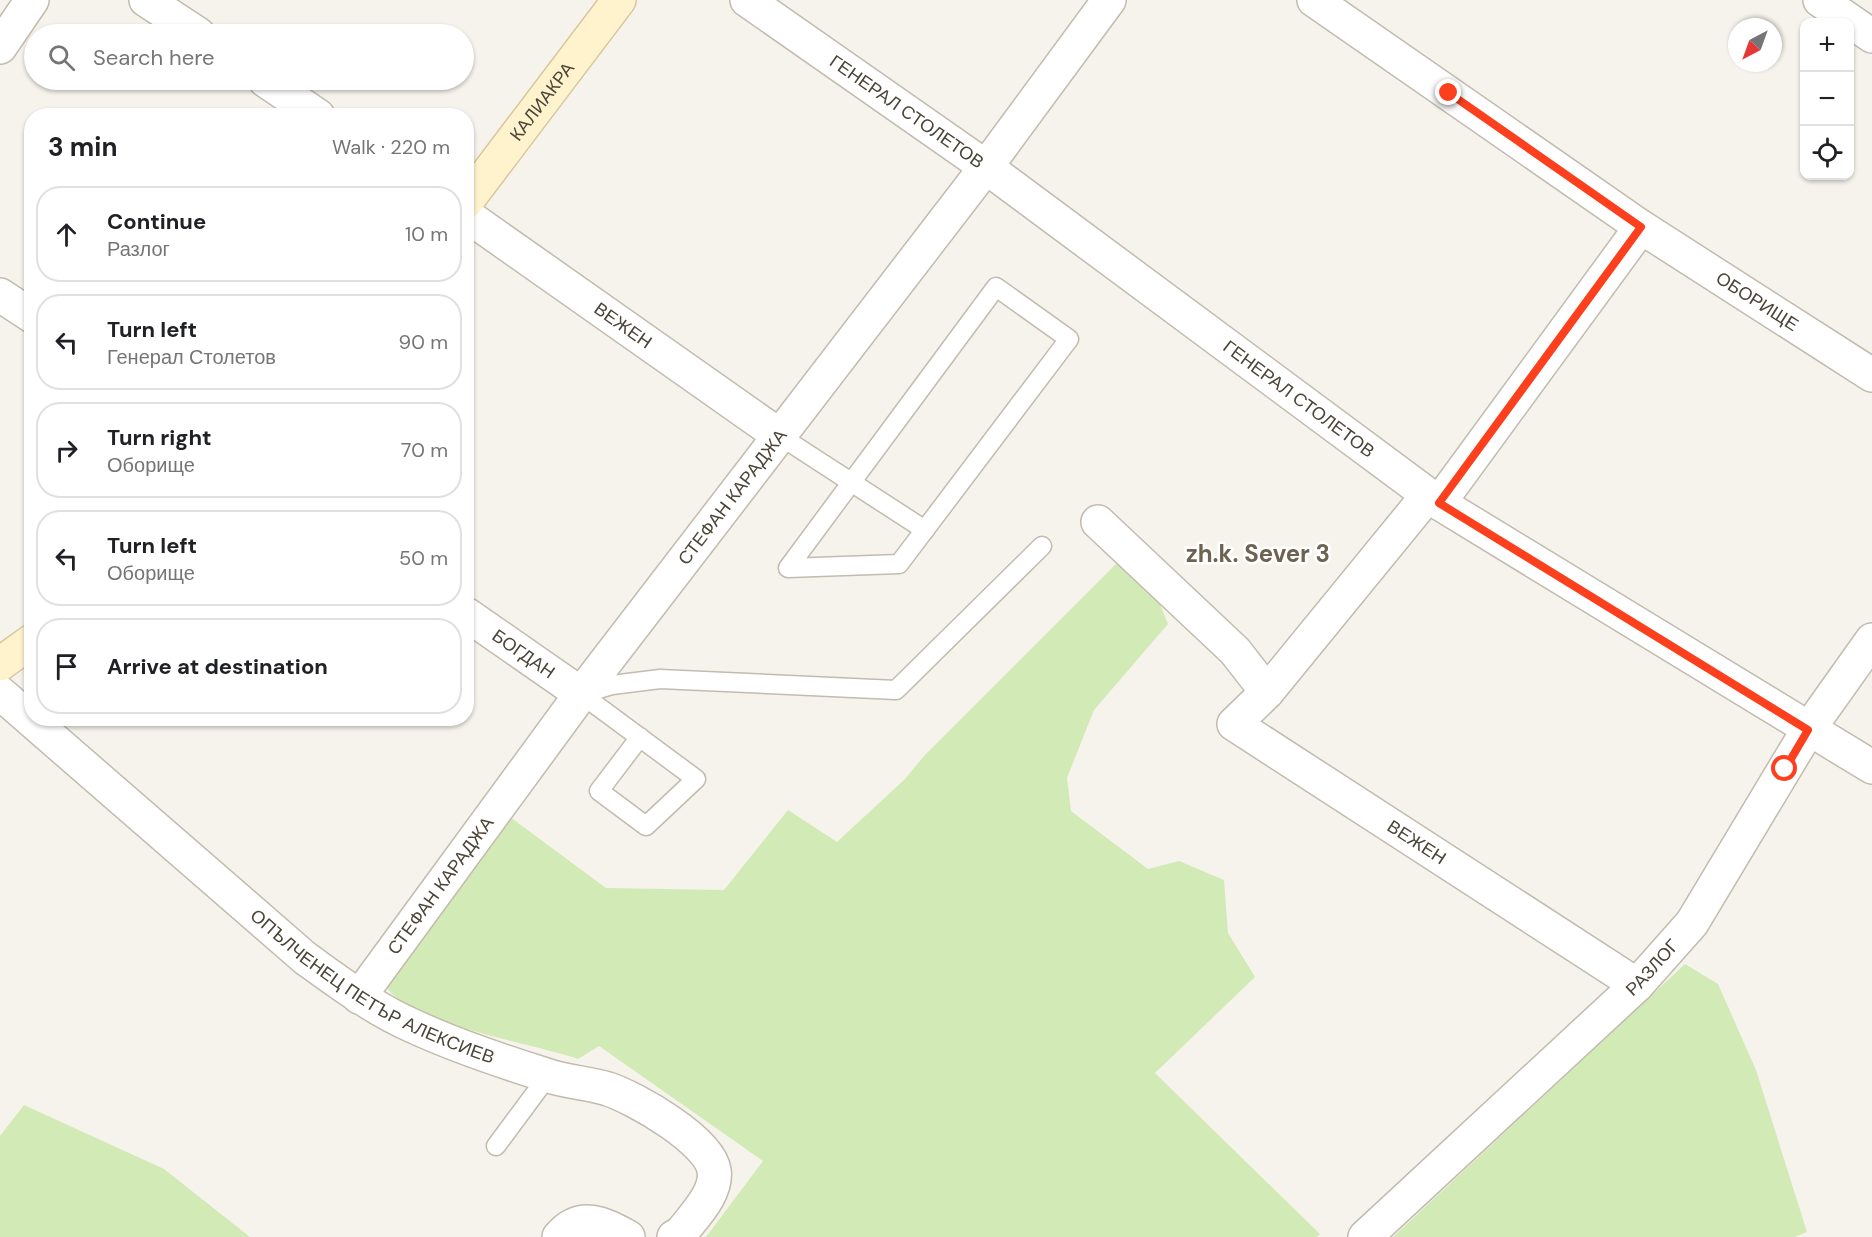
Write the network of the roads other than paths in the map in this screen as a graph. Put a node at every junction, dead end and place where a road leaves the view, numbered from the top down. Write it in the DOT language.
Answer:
graph roads {
  1 [pos="32,0"];
  2 [pos="146,0"];
  3 [pos="619,0"];
  4 [pos="747,0"];
  5 [pos="1110,0"];
  6 [pos="1314,0"];
  7 [pos="1820,0"];
  8 [pos="183,24"];
  9 [pos="1872,36"];
  10 [pos="0,47"];
  11 [pos="280,90"];
  12 [pos="306,108"];
  13 [pos="986,167"];
  14 [pos="474,191"];
  15 [pos="474,221"];
  16 [pos="1641,227"];
  17 [pos="0,295"];
  18 [pos="24,311"];
  19 [pos="1872,375"];
  20 [pos="780,436"];
  21 [pos="850,482"];
  22 [pos="1434,499"];
  23 [pos="1098,522"];
  24 [pos="925,530"];
  25 [pos="1042,546"];
  26 [pos="474,620"];
  27 [pos="1872,640"];
  28 [pos="24,647"];
  29 [pos="0,664"];
  30 [pos="1268,692"];
  31 [pos="0,693"];
  32 [pos="581,694"];
  33 [pos="24,714"];
  34 [pos="38,726"];
  35 [pos="1808,730"];
  36 [pos="640,737"];
  37 [pos="1872,767"];
  38 [pos="1637,985"];
  39 [pos="358,997"];
  40 [pos="548,1076"];
  41 [pos="496,1146"];
  42 [pos="559,1237"];
  43 [pos="628,1237"];
  44 [pos="674,1237"];
  45 [pos="1365,1237"];
  1 -- 10 [label="street"];
  2 -- 8 [label="street"];
  3 -- 14 [label="street, КАЛИАКРА"];
  4 -- 13 [label="street, ГЕНЕРАЛ СТОЛЕТОВ"];
  5 -- 13 [label="street, СТЕФАН КАРАДЖА"];
  6 -- 16 [label="street, ОБОРИЩЕ"];
  7 -- 9 [label="street"];
  11 -- 12 [label="street"];
  13 -- 20 [label="street, СТЕФАН КАРАДЖА"];
  13 -- 22 [label="street, ГЕНЕРАЛ СТОЛЕТОВ"];
  15 -- 20 [label="street, ВЕЖЕН"];
  16 -- 19 [label="street, ОБОРИЩЕ"];
  16 -- 22 [label="street"];
  17 -- 18 [label="street"];
  20 -- 21 [label="lane"];
  20 -- 32 [label="street, СТЕФАН КАРАДЖА"];
  21 -- 24 [label="lane"];
  21 -- 24 [label="lane"];
  21 -- 24 [label="lane"];
  22 -- 30 [label="street, ВЕЖЕН"];
  22 -- 35 [label="street, ГЕНЕРАЛ СТОЛЕТОВ"];
  23 -- 30 [label="street"];
  25 -- 32 [label="lane"];
  26 -- 32 [label="street, БОГДАН"];
  27 -- 35 [label="street, РАЗЛОГ"];
  28 -- 29 [label="street"];
  30 -- 38 [label="street, ВЕЖЕН"];
  31 -- 33 [label="street, ОПЪЛЧЕНЕЦ ПЕТЪР АЛЕКСИЕВ"];
  32 -- 36 [label="lane"];
  32 -- 39 [label="street, СТЕФАН КАРАДЖА"];
  34 -- 39 [label="street, ОПЪЛЧЕНЕЦ ПЕТЪР АЛЕКСИЕВ"];
  35 -- 37 [label="street, ГЕНЕРАЛ СТОЛЕТОВ"];
  35 -- 38 [label="street, РАЗЛОГ"];
  36 -- 36 [label="lane"];
  38 -- 45 [label="street, РАЗЛОГ"];
  39 -- 40 [label="street, ОПЪЛЧЕНЕЦ ПЕТЪР АЛЕКСИЕВ"];
  40 -- 41 [label="lane"];
  40 -- 44 [label="street, ОПЪЛЧЕНЕЦ ПЕТЪР АЛЕКСИЕВ"];
  42 -- 43 [label="street"];
}
